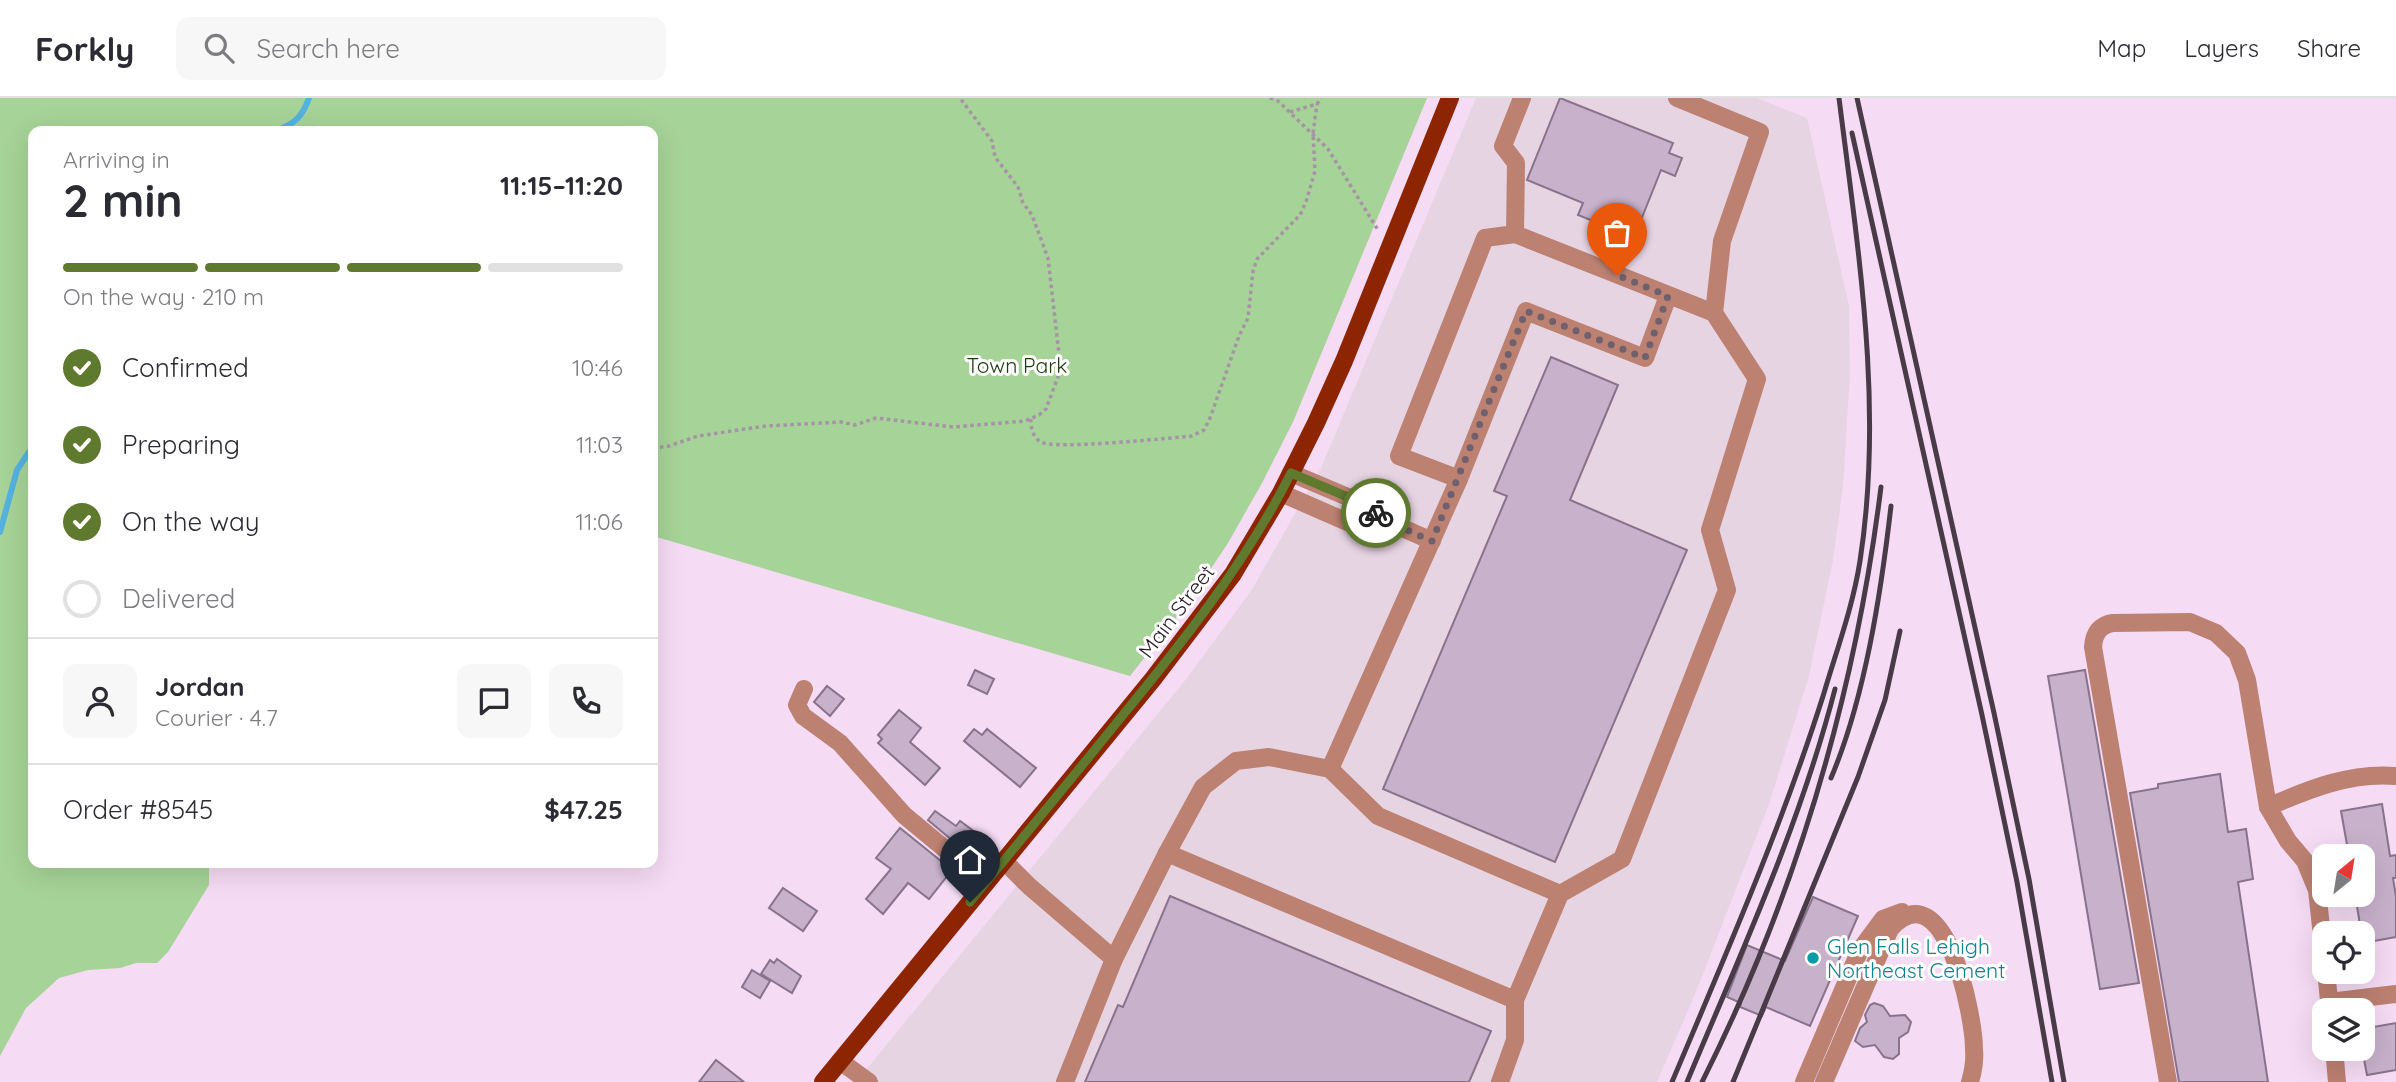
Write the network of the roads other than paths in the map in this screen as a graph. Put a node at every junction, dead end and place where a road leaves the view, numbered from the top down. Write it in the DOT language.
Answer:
graph roads {
  1 [pos="1450,98"];
  2 [pos="1522,98"];
  3 [pos="1677,98"];
  4 [pos="1515,234"];
  5 [pos="1668,296"];
  6 [pos="1714,313"];
  7 [pos="1291,473"];
  8 [pos="1459,479"];
  9 [pos="1281,494"];
  10 [pos="1382,519"];
  11 [pos="1432,541"];
  12 [pos="804,690"];
  13 [pos="1330,769"];
  14 [pos="2396,776"];
  15 [pos="2269,807"];
  16 [pos="1167,853"];
  17 [pos="1004,861"];
  18 [pos="986,883"];
  19 [pos="1560,894"];
  20 [pos="1921,914"];
  21 [pos="2320,921"];
  22 [pos="1114,959"];
  23 [pos="2396,993"];
  24 [pos="2371,998"];
  25 [pos="1515,1000"];
  26 [pos="840,1061"];
  27 [pos="2335,1061"];
  28 [pos="823,1082"];
  29 [pos="869,1082"];
  30 [pos="1065,1082"];
  31 [pos="1500,1082"];
  32 [pos="1804,1082"];
  33 [pos="1824,1082"];
  34 [pos="1970,1082"];
  35 [pos="2168,1082"];
  36 [pos="2337,1082"];
  1 -- 7 [label="main road, Main Street"];
  2 -- 4 [label="lane"];
  3 -- 6 [label="lane"];
  4 -- 5 [label="lane"];
  4 -- 8 [label="lane"];
  5 -- 6 [label="lane"];
  5 -- 8 [label="lane"];
  6 -- 19 [label="lane"];
  7 -- 9 [label="main road, Main Street"];
  7 -- 10 [label="lane"];
  8 -- 11 [label="lane"];
  9 -- 10 [label="lane"];
  9 -- 17 [label="main road, Main Street"];
  10 -- 11 [label="lane"];
  11 -- 13 [label="lane"];
  12 -- 18 [label="lane"];
  13 -- 16 [label="lane"];
  13 -- 19 [label="lane"];
  14 -- 15 [label="lane"];
  15 -- 21 [label="lane"];
  15 -- 35 [label="lane"];
  16 -- 22 [label="lane"];
  16 -- 25 [label="lane"];
  17 -- 18 [label="main road, Main Street"];
  17 -- 22 [label="lane"];
  18 -- 26 [label="main road, Main Street"];
  19 -- 25 [label="lane"];
  20 -- 32 [label="lane"];
  20 -- 33 [label="lane"];
  20 -- 34 [label="lane"];
  22 -- 30 [label="lane"];
  23 -- 24 [label="lane"];
  25 -- 31 [label="lane"];
  26 -- 28 [label="main road, Main Street"];
  26 -- 29 [label="lane"];
  27 -- 36 [label="lane"];
}
